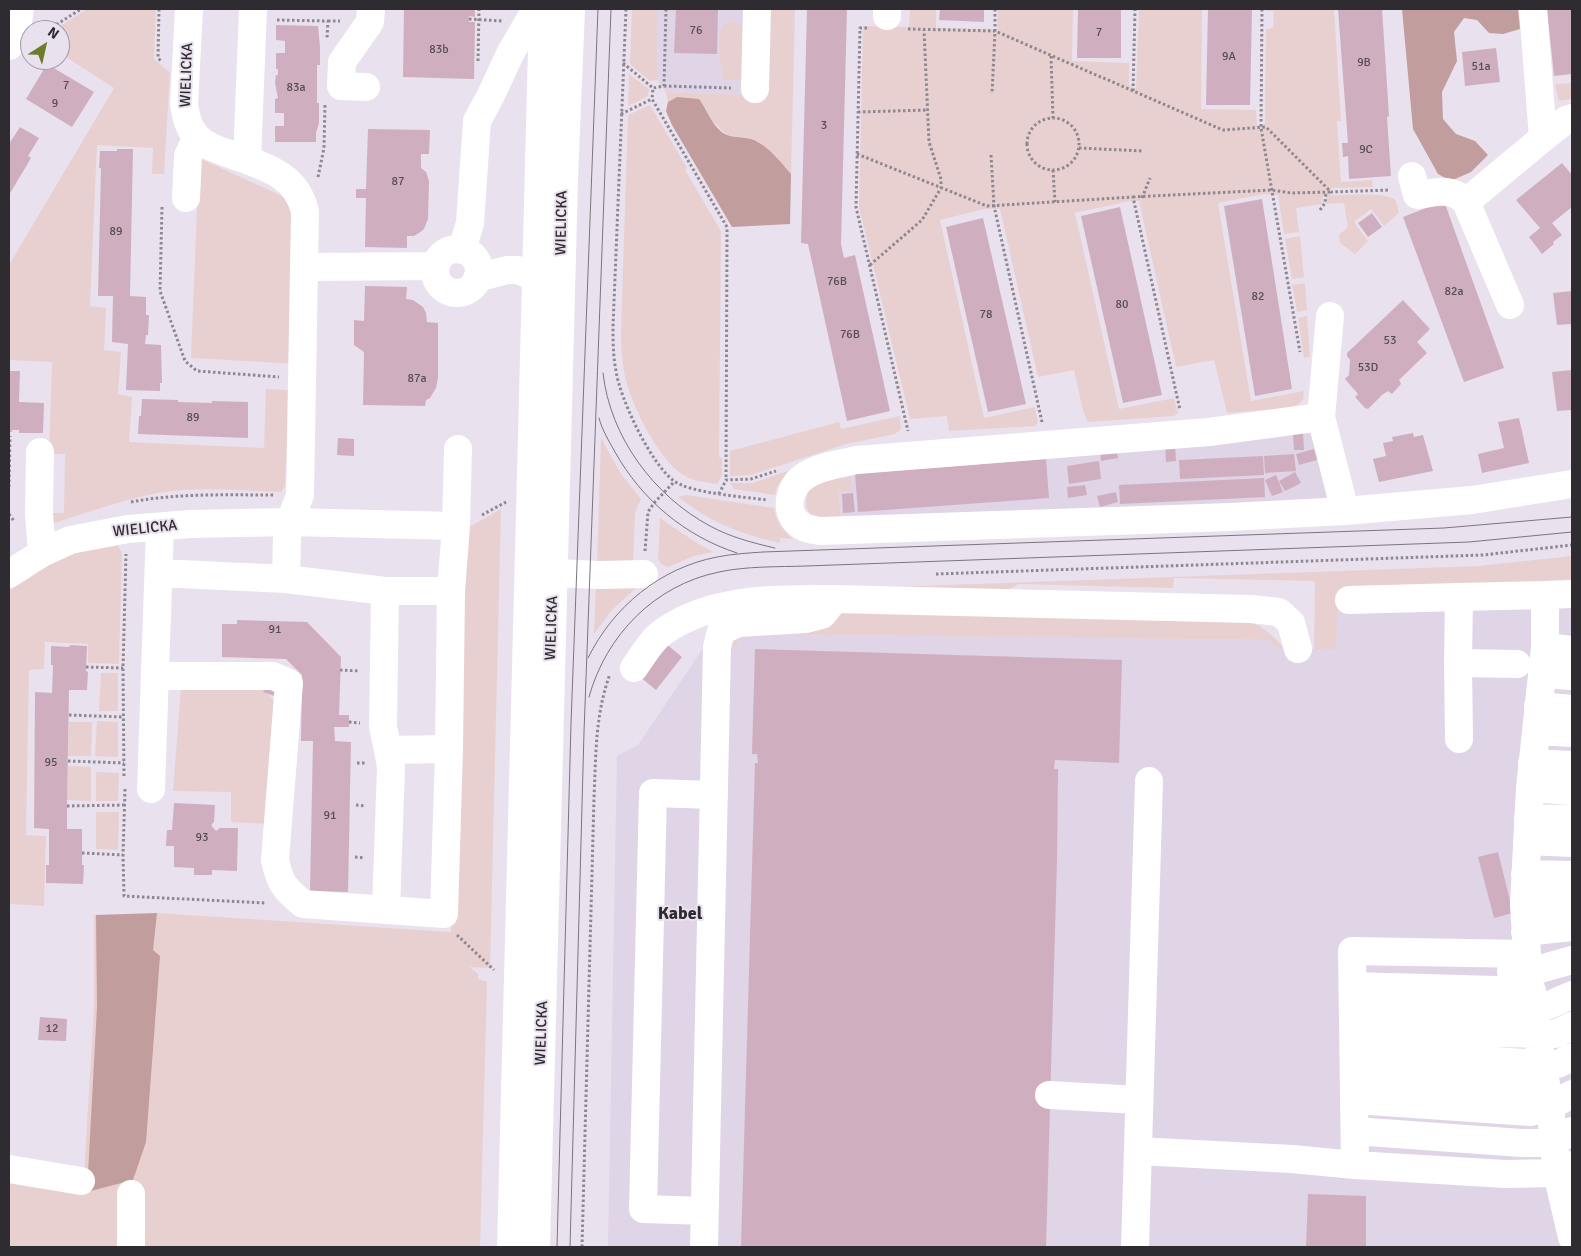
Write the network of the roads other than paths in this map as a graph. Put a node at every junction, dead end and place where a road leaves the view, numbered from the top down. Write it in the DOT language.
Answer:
graph roads {
  1 [pos="20,9"];
  2 [pos="190,9"];
  3 [pos="371,9"];
  4 [pos="536,9"];
  5 [pos="543,9"];
  6 [pos="571,9"];
  7 [pos="757,9"];
  8 [pos="1533,9"];
  9 [pos="263,14"];
  10 [pos="9,46"];
  11 [pos="366,87"];
  12 [pos="754,89"];
  13 [pos="1572,118"];
  14 [pos="197,137"];
  15 [pos="1543,138"];
  16 [pos="247,160"];
  17 [pos="1406,183"];
  18 [pos="174,200"];
  19 [pos="1466,202"];
  20 [pos="462,250"];
  21 [pos="436,266"];
  22 [pos="305,268"];
  23 [pos="477,278"];
  24 [pos="536,278"];
  25 [pos="1510,305"];
  26 [pos="1330,316"];
  27 [pos="1321,417"];
  28 [pos="458,449"];
  29 [pos="40,452"];
  30 [pos="1572,484"];
  31 [pos="1345,511"];
  32 [pos="290,522"];
  33 [pos="456,526"];
  34 [pos="160,527"];
  35 [pos="42,553"];
  36 [pos="159,573"];
  37 [pos="9,574"];
  38 [pos="554,574"];
  39 [pos="644,574"];
  40 [pos="286,578"];
  41 [pos="385,591"];
  42 [pos="451,591"];
  43 [pos="1572,594"];
  44 [pos="1459,597"];
  45 [pos="835,599"];
  46 [pos="1349,600"];
  47 [pos="1545,602"];
  48 [pos="1572,610"];
  49 [pos="1545,647"];
  50 [pos="1298,649"];
  51 [pos="1572,650"];
  52 [pos="1458,663"];
  53 [pos="1530,669"];
  54 [pos="623,670"];
  55 [pos="155,676"];
  56 [pos="1572,676"];
  57 [pos="1572,708"];
  58 [pos="1537,719"];
  59 [pos="1572,733"];
  60 [pos="1459,739"];
  61 [pos="449,749"];
  62 [pos="388,750"];
  63 [pos="1572,764"];
  64 [pos="1531,776"];
  65 [pos="1149,780"];
  66 [pos="151,789"];
  67 [pos="1572,791"];
  68 [pos="714,795"];
  69 [pos="1572,819"];
  70 [pos="1528,829"];
  71 [pos="1572,843"];
  72 [pos="1525,874"];
  73 [pos="1572,874"];
  74 [pos="1572,900"];
  75 [pos="1524,904"];
  76 [pos="386,910"];
  77 [pos="1572,927"];
  78 [pos="1572,960"];
  79 [pos="1531,982"];
  80 [pos="1572,995"];
  81 [pos="1572,1026"];
  82 [pos="1354,1032"];
  83 [pos="1572,1057"];
  84 [pos="1553,1087"];
  85 [pos="1050,1095"];
  86 [pos="1139,1100"];
  87 [pos="1355,1131"];
  88 [pos="1563,1137"];
  89 [pos="1138,1151"];
  90 [pos="1355,1165"];
  91 [pos="9,1169"];
  92 [pos="1565,1169"];
  93 [pos="81,1181"];
  94 [pos="131,1194"];
  95 [pos="1568,1198"];
  96 [pos="705,1211"];
  97 [pos="1572,1233"];
  98 [pos="131,1247"];
  99 [pos="511,1247"];
  100 [pos="536,1247"];
  101 [pos="704,1247"];
  102 [pos="1134,1247"];
  1 -- 10 [label="street"];
  2 -- 14 [label="street, WIELICKA"];
  3 -- 11 [label="street"];
  4 -- 20 [label="street"];
  5 -- 24 [label="street, WIELICKA"];
  6 -- 38 [label="street, WIELICKA"];
  7 -- 12 [label="street"];
  8 -- 15 [label="street"];
  9 -- 16 [label="street"];
  13 -- 15 [label="street"];
  14 -- 16 [label="street"];
  14 -- 18 [label="street"];
  15 -- 19 [label="street"];
  16 -- 22 [label="street"];
  17 -- 19 [label="street"];
  19 -- 25 [label="street"];
  20 -- 21 [label="street"];
  20 -- 23 [label="street"];
  21 -- 22 [label="street"];
  21 -- 23 [label="street"];
  22 -- 32 [label="street"];
  23 -- 24 [label="street"];
  24 -- 99 [label="street, WIELICKA"];
  26 -- 27 [label="street"];
  27 -- 31 [label="street"];
  27 -- 31 [label="street"];
  28 -- 33 [label="street"];
  29 -- 35 [label="street"];
  30 -- 31 [label="street"];
  32 -- 33 [label="street, WIELICKA"];
  32 -- 34 [label="street, WIELICKA"];
  32 -- 40 [label="street"];
  33 -- 42 [label="street"];
  34 -- 35 [label="street, WIELICKA"];
  34 -- 36 [label="street"];
  35 -- 37 [label="street, WIELICKA"];
  36 -- 40 [label="street"];
  36 -- 55 [label="street"];
  38 -- 39 [label="street"];
  38 -- 100 [label="street, WIELICKA"];
  40 -- 41 [label="street"];
  41 -- 42 [label="street"];
  41 -- 62 [label="street"];
  42 -- 61 [label="street"];
  43 -- 47 [label="street"];
  44 -- 46 [label="street"];
  44 -- 47 [label="street"];
  44 -- 52 [label="street"];
  45 -- 50 [label="street"];
  45 -- 54 [label="street"];
  45 -- 68 [label="street"];
  47 -- 48 [label="street"];
  47 -- 49 [label="street"];
  49 -- 51 [label="street"];
  49 -- 53 [label="street"];
  52 -- 53 [label="street"];
  52 -- 60 [label="street"];
  53 -- 56 [label="street"];
  53 -- 58 [label="street"];
  55 -- 66 [label="street"];
  55 -- 76 [label="street"];
  57 -- 58 [label="street"];
  58 -- 59 [label="street"];
  58 -- 64 [label="street"];
  61 -- 62 [label="street"];
  61 -- 76 [label="street"];
  62 -- 76 [label="street"];
  63 -- 64 [label="street"];
  64 -- 67 [label="street"];
  64 -- 70 [label="street"];
  65 -- 86 [label="street"];
  68 -- 96 [label="street"];
  68 -- 96 [label="street"];
  69 -- 70 [label="street"];
  70 -- 71 [label="street"];
  70 -- 72 [label="street"];
  72 -- 73 [label="street"];
  72 -- 75 [label="street"];
  74 -- 75 [label="street"];
  75 -- 79 [label="street"];
  77 -- 79 [label="street"];
  78 -- 79 [label="street"];
  79 -- 80 [label="street"];
  79 -- 81 [label="street"];
  79 -- 82 [label="street"];
  79 -- 82 [label="street"];
  79 -- 82 [label="street"];
  79 -- 84 [label="street"];
  82 -- 84 [label="street"];
  82 -- 84 [label="street"];
  82 -- 87 [label="street"];
  83 -- 84 [label="street"];
  84 -- 88 [label="street"];
  85 -- 86 [label="street"];
  86 -- 89 [label="street"];
  87 -- 88 [label="street"];
  87 -- 90 [label="street"];
  88 -- 92 [label="street"];
  89 -- 90 [label="street"];
  89 -- 102 [label="street"];
  90 -- 92 [label="street"];
  91 -- 93 [label="street"];
  92 -- 95 [label="street"];
  94 -- 98 [label="street"];
  95 -- 97 [label="street"];
  96 -- 101 [label="street"];
}
